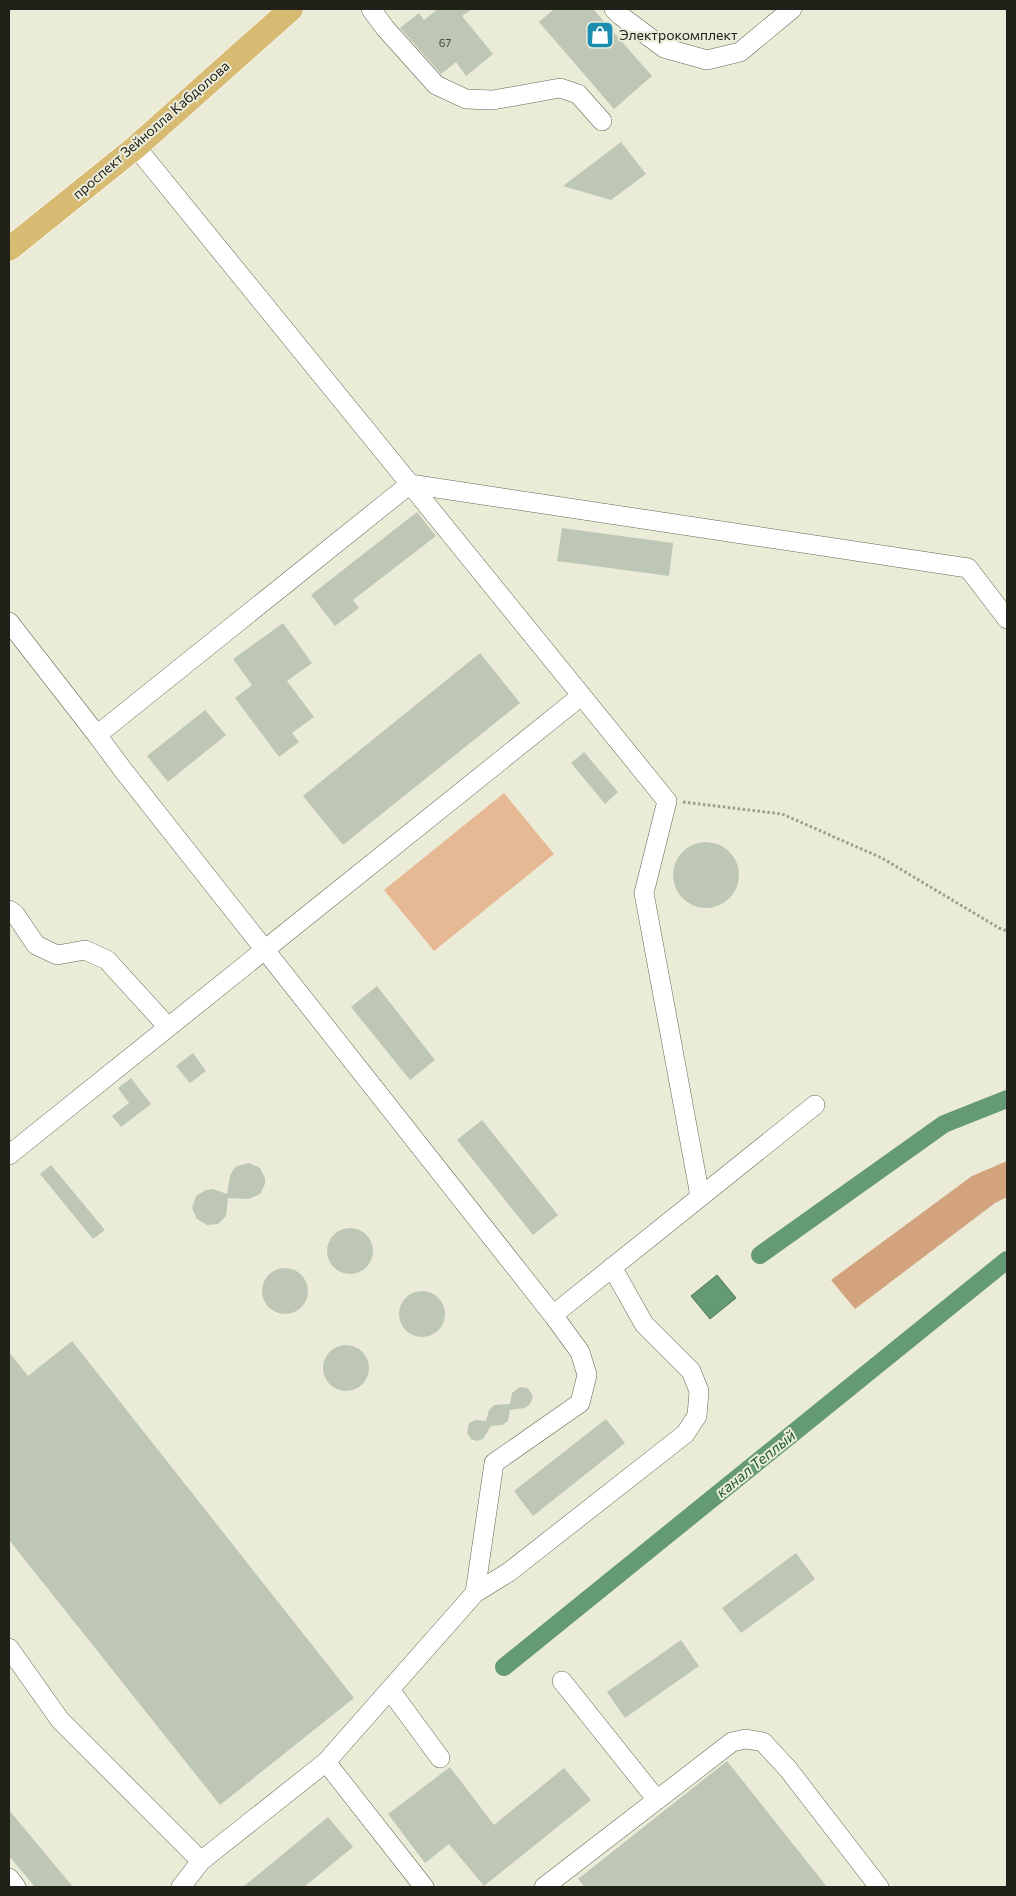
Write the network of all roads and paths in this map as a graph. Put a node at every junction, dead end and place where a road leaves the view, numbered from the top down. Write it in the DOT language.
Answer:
graph roads {
  1 [pos="291,9"];
  2 [pos="371,9"];
  3 [pos="614,9"];
  4 [pos="792,9"];
  5 [pos="602,121"];
  6 [pos="136,147"];
  7 [pos="9,249"];
  8 [pos="410,484"];
  9 [pos="1007,619"];
  10 [pos="9,622"];
  11 [pos="581,696"];
  12 [pos="97,735"];
  13 [pos="667,801"];
  14 [pos="9,910"];
  15 [pos="1007,931"];
  16 [pos="265,950"];
  17 [pos="168,1027"];
  18 [pos="815,1104"];
  19 [pos="9,1155"];
  20 [pos="700,1196"];
  21 [pos="612,1267"];
  22 [pos="553,1315"];
  23 [pos="475,1593"];
  24 [pos="9,1648"];
  25 [pos="562,1680"];
  26 [pos="390,1690"];
  27 [pos="440,1758"];
  28 [pos="326,1762"];
  29 [pos="657,1800"];
  30 [pos="201,1861"];
  31 [pos="9,1878"];
  32 [pos="16,1887"];
  33 [pos="180,1887"];
  34 [pos="424,1887"];
  35 [pos="544,1887"];
  36 [pos="879,1887"];
  1 -- 6 [label="main road, проспект Зейнолла Кабдолова"];
  2 -- 5 [label="street"];
  3 -- 4 [label="street"];
  6 -- 7 [label="main road, проспект Зейнолла Кабдолова"];
  6 -- 8 [label="street"];
  8 -- 9 [label="street"];
  8 -- 11 [label="street"];
  8 -- 12 [label="street"];
  10 -- 12 [label="street"];
  11 -- 13 [label="street"];
  11 -- 16 [label="street"];
  12 -- 16 [label="street"];
  13 -- 15 [label="path"];
  13 -- 20 [label="street"];
  14 -- 17 [label="street"];
  16 -- 17 [label="street"];
  16 -- 22 [label="street"];
  17 -- 19 [label="street"];
  18 -- 20 [label="street"];
  20 -- 21 [label="street"];
  21 -- 22 [label="street"];
  21 -- 23 [label="street"];
  22 -- 23 [label="street"];
  23 -- 26 [label="street"];
  24 -- 30 [label="street"];
  25 -- 29 [label="street"];
  26 -- 27 [label="street"];
  26 -- 28 [label="street"];
  28 -- 30 [label="street"];
  28 -- 34 [label="street"];
  29 -- 35 [label="street"];
  29 -- 36 [label="street"];
  30 -- 33 [label="street"];
  31 -- 32 [label="street"];
}
